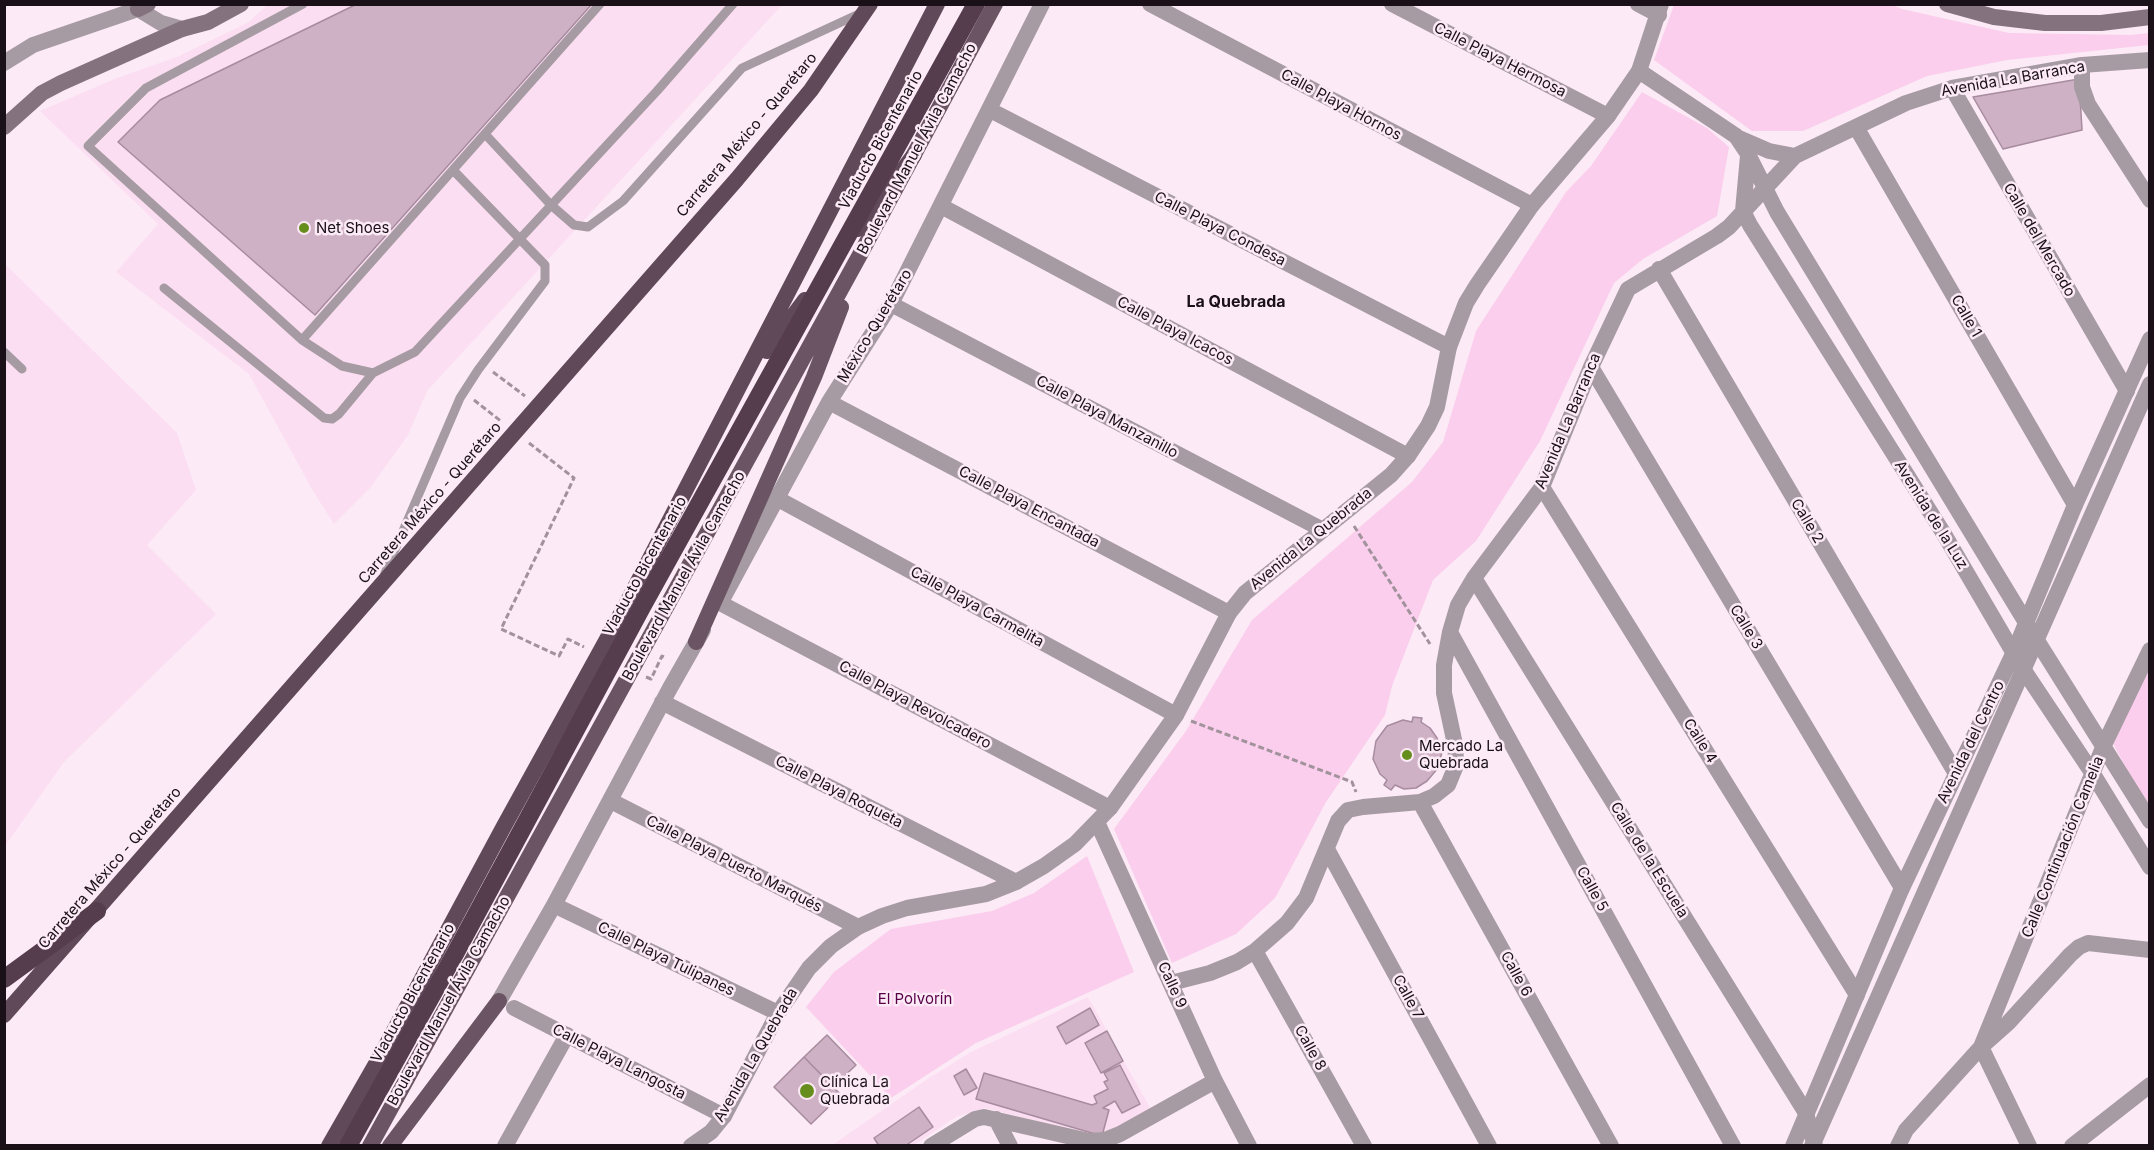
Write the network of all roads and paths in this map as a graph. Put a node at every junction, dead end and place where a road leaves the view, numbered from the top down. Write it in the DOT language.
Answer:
graph roads {
  1 [pos="241,4"];
  2 [pos="303,4"];
  3 [pos="600,4"];
  4 [pos="733,4"];
  5 [pos="937,4"];
  6 [pos="994,4"];
  7 [pos="1042,4"];
  8 [pos="1150,4"];
  9 [pos="1392,4"];
  10 [pos="1638,4"];
  11 [pos="1947,4"];
  12 [pos="975,6"];
  13 [pos="143,7"];
  14 [pos="869,7"];
  15 [pos="1660,10"];
  16 [pos="2150,17"];
  17 [pos="182,29"];
  18 [pos="2150,60"];
  19 [pos="4,63"];
  20 [pos="2082,65"];
  21 [pos="1639,71"];
  22 [pos="1952,88"];
  23 [pos="990,110"];
  24 [pos="1608,116"];
  25 [pos="4,127"];
  26 [pos="1856,127"];
  27 [pos="485,134"];
  28 [pos="1736,136"];
  29 [pos="914,154"];
  30 [pos="1748,154"];
  31 [pos="1795,156"];
  32 [pos="453,170"];
  33 [pos="1765,188"];
  34 [pos="2150,200"];
  35 [pos="551,205"];
  36 [pos="1532,205"];
  37 [pos="941,206"];
  38 [pos="1743,211"];
  39 [pos="520,240"];
  40 [pos="862,251"];
  41 [pos="1659,269"];
  42 [pos="164,288"];
  43 [pos="891,304"];
  44 [pos="2150,339"];
  45 [pos="302,340"];
  46 [pos="1449,347"];
  47 [pos="4,352"];
  48 [pos="1591,367"];
  49 [pos="22,369"];
  50 [pos="494,371"];
  51 [pos="373,373"];
  52 [pos="2150,384"];
  53 [pos="737,391"];
  54 [pos="2127,391"];
  55 [pos="829,402"];
  56 [pos="538,406"];
  57 [pos="1408,456"];
  58 [pos="554,463"];
  59 [pos="1542,487"];
  60 [pos="778,499"];
  61 [pos="2075,505"];
  62 [pos="1345,511"];
  63 [pos="1323,530"];
  64 [pos="1474,578"];
  65 [pos="379,589"];
  66 [pos="720,603"];
  67 [pos="1229,613"];
  68 [pos="2027,623"];
  69 [pos="1450,632"];
  70 [pos="2036,639"];
  71 [pos="696,642"];
  72 [pos="588,649"];
  73 [pos="2150,650"];
  74 [pos="2014,652"];
  75 [pos="1444,665"];
  76 [pos="2023,669"];
  77 [pos="640,674"];
  78 [pos="651,679"];
  79 [pos="662,702"];
  80 [pos="1176,715"];
  81 [pos="2104,745"];
  82 [pos="1955,772"];
  83 [pos="2093,774"];
  84 [pos="611,801"];
  85 [pos="1420,802"];
  86 [pos="1363,807"];
  87 [pos="1110,808"];
  88 [pos="2150,821"];
  89 [pos="1097,822"];
  90 [pos="1327,849"];
  91 [pos="2150,867"];
  92 [pos="1016,882"];
  93 [pos="1902,888"];
  94 [pos="554,905"];
  95 [pos="97,911"];
  96 [pos="858,927"];
  97 [pos="2150,950"];
  98 [pos="1256,951"];
  99 [pos="4,979"];
  100 [pos="1171,983"];
  101 [pos="1857,995"];
  102 [pos="507,1004"];
  103 [pos="778,1013"];
  104 [pos="4,1015"];
  105 [pos="567,1035"];
  106 [pos="1981,1047"];
  107 [pos="1215,1081"];
  108 [pos="2150,1084"];
  109 [pos="1806,1113"];
  110 [pos="724,1116"];
  111 [pos="996,1119"];
  112 [pos="1124,1140"];
  113 [pos="1814,1144"];
  114 [pos="329,1146"];
  115 [pos="348,1146"];
  116 [pos="370,1146"];
  117 [pos="390,1146"];
  118 [pos="505,1146"];
  119 [pos="691,1146"];
  120 [pos="931,1146"];
  121 [pos="1010,1146"];
  122 [pos="1250,1146"];
  123 [pos="1364,1146"];
  124 [pos="1489,1146"];
  125 [pos="1611,1146"];
  126 [pos="1733,1146"];
  127 [pos="1793,1146"];
  128 [pos="1898,1146"];
  129 [pos="2029,1146"];
  130 [pos="2072,1146"];
  1 -- 17 [label="main road"];
  2 -- 45 [label="lane"];
  3 -- 27 [label="lane"];
  4 -- 35 [label="lane"];
  5 -- 53 [label="highway"];
  6 -- 29 [label="main road, Boulevard Manuel Ávila Camacho"];
  7 -- 23 [label="street, México-Querétaro"];
  8 -- 36 [label="street, Calle Playa Hornos"];
  9 -- 24 [label="street, Calle Playa Hermosa"];
  10 -- 15 [label="street"];
  11 -- 16 [label="main road"];
  12 -- 115 [label="highway, Viaducto Bicentenario"];
  13 -- 17 [label="street"];
  13 -- 19 [label="street"];
  14 -- 35 [label="lane"];
  14 -- 56 [label="highway, Carretera México - Querétaro"];
  15 -- 21 [label="street, Avenida La Quebrada"];
  17 -- 25 [label="main road"];
  18 -- 20 [label="street, Avenida La Barranca"];
  20 -- 22 [label="street, Avenida La Barranca"];
  20 -- 34 [label="street"];
  21 -- 24 [label="street, Avenida La Quebrada"];
  21 -- 28 [label="street, Avenida de la Luz"];
  22 -- 26 [label="street, Avenida La Barranca"];
  22 -- 54 [label="street, Calle del Mercado"];
  23 -- 37 [label="street, México-Querétaro"];
  23 -- 46 [label="street, Calle Playa Condesa"];
  24 -- 36 [label="street, Avenida La Quebrada"];
  26 -- 31 [label="street, Avenida La Barranca"];
  26 -- 61 [label="street, Calle 1"];
  27 -- 32 [label="lane"];
  27 -- 35 [label="lane"];
  28 -- 30 [label="street, Avenida de la Luz"];
  28 -- 31 [label="street"];
  29 -- 40 [label="main road, Boulevard Manuel Ávila Camacho"];
  29 -- 53 [label="highway"];
  30 -- 33 [label="street, Avenida de la Luz"];
  30 -- 38 [label="street"];
  31 -- 33 [label="street, Avenida La Barranca"];
  32 -- 39 [label="lane"];
  32 -- 45 [label="lane"];
  33 -- 38 [label="street, Avenida La Barranca"];
  33 -- 68 [label="street, Avenida de la Luz"];
  35 -- 39 [label="lane"];
  36 -- 46 [label="street, Avenida La Quebrada"];
  37 -- 43 [label="street, México-Querétaro"];
  37 -- 57 [label="street, Calle Playa Icacos"];
  38 -- 41 [label="street, Avenida La Barranca"];
  38 -- 74 [label="street, Avenida de la Luz"];
  39 -- 51 [label="lane"];
  39 -- 65 [label="lane"];
  40 -- 71 [label="main road"];
  40 -- 116 [label="main road, Boulevard Manuel Ávila Camacho"];
  41 -- 48 [label="street, Avenida La Barranca"];
  41 -- 82 [label="street, Calle 2"];
  42 -- 51 [label="lane"];
  43 -- 55 [label="street, México-Querétaro"];
  43 -- 63 [label="street, Calle Playa Manzanillo"];
  44 -- 54 [label="street, Avenida del Centro"];
  45 -- 51 [label="lane"];
  46 -- 57 [label="street, Avenida La Quebrada"];
  47 -- 49 [label="lane"];
  48 -- 59 [label="street, Avenida La Barranca"];
  48 -- 93 [label="street, Calle 3"];
  50 -- 56 [label="path"];
  52 -- 70 [label="street, Avenida del Centro"];
  53 -- 114 [label="highway"];
  54 -- 61 [label="street, Avenida del Centro"];
  55 -- 60 [label="street, México-Querétaro"];
  55 -- 67 [label="street, Calle Playa Encantada"];
  56 -- 65 [label="highway, Carretera México - Querétaro"];
  57 -- 62 [label="street, Avenida La Quebrada"];
  58 -- 72 [label="path"];
  59 -- 64 [label="street, Avenida La Barranca"];
  59 -- 101 [label="street, Calle 4"];
  60 -- 66 [label="street, México-Querétaro"];
  60 -- 80 [label="street, Calle Playa Carmelita"];
  61 -- 68 [label="street, Avenida del Centro"];
  62 -- 63 [label="street, Avenida La Quebrada"];
  62 -- 75 [label="path"];
  63 -- 67 [label="street, Avenida La Quebrada"];
  64 -- 69 [label="street, Avenida La Barranca"];
  64 -- 109 [label="street, Calle de la Escuela"];
  65 -- 95 [label="highway, Carretera México - Querétaro"];
  66 -- 71 [label="street, México-Querétaro"];
  66 -- 87 [label="street, Calle Playa Revolcadero"];
  67 -- 80 [label="street, Avenida La Quebrada"];
  68 -- 70 [label="street, Avenida de la Luz"];
  68 -- 74 [label="street, Avenida del Centro"];
  69 -- 75 [label="street, Avenida La Barranca"];
  69 -- 126 [label="street, Calle 5"];
  70 -- 76 [label="street, Avenida del Centro"];
  70 -- 81 [label="street, Avenida de la Luz"];
  71 -- 79 [label="street, México-Querétaro"];
  73 -- 81 [label="street, Calle Continuación Camelia"];
  74 -- 76 [label="street, Avenida de la Luz"];
  74 -- 82 [label="street, Avenida del Centro"];
  75 -- 85 [label="street, Avenida La Barranca"];
  76 -- 83 [label="street, Avenida de la Luz"];
  76 -- 113 [label="street, Avenida del Centro"];
  77 -- 78 [label="path"];
  79 -- 84 [label="street, México-Querétaro"];
  79 -- 92 [label="street, Calle Playa Roqueta"];
  80 -- 86 [label="path"];
  80 -- 87 [label="street, Avenida La Quebrada"];
  81 -- 83 [label="street, Calle Continuación Camelia"];
  81 -- 88 [label="street, Avenida de la Luz"];
  82 -- 93 [label="street, Avenida del Centro"];
  83 -- 91 [label="street, Avenida de la Luz"];
  83 -- 106 [label="street, Calle Continuación Camelia"];
  84 -- 94 [label="street, México-Querétaro"];
  84 -- 96 [label="street, Calle Playa Puerto Marqués"];
  85 -- 86 [label="street, Avenida La Barranca"];
  85 -- 125 [label="street, Calle 6"];
  86 -- 90 [label="street, Avenida La Barranca"];
  87 -- 89 [label="street, Avenida La Quebrada"];
  89 -- 92 [label="street, Avenida La Quebrada"];
  89 -- 100 [label="street, Calle 9"];
  90 -- 98 [label="street, Avenida La Barranca"];
  90 -- 124 [label="street, Calle 7"];
  92 -- 96 [label="street, Avenida La Quebrada"];
  93 -- 101 [label="street, Avenida del Centro"];
  94 -- 102 [label="street, México-Querétaro"];
  94 -- 103 [label="street, Calle Playa Tulipanes"];
  95 -- 99 [label="highway"];
  95 -- 104 [label="highway, Carretera México - Querétaro"];
  96 -- 103 [label="street, Avenida La Quebrada"];
  97 -- 106 [label="street, Calle Continuación Camelia"];
  98 -- 100 [label="street, Avenida La Barranca"];
  98 -- 123 [label="street, Calle 8"];
  100 -- 107 [label="street, Calle 9"];
  101 -- 109 [label="street, Avenida del Centro"];
  102 -- 105 [label="street, Calle Playa Langosta"];
  102 -- 117 [label="main road"];
  103 -- 110 [label="street, Avenida La Quebrada"];
  105 -- 110 [label="street, Calle Playa Langosta"];
  105 -- 118 [label="street"];
  106 -- 128 [label="street, Calle Continuación Camelia"];
  106 -- 129 [label="street"];
  107 -- 112 [label="street"];
  107 -- 122 [label="street, Calle 9"];
  108 -- 130 [label="street"];
  109 -- 113 [label="street, Calle de la Escuela"];
  109 -- 127 [label="street, Avenida del Centro"];
  110 -- 119 [label="street, Avenida La Quebrada"];
  111 -- 112 [label="street"];
  111 -- 120 [label="street"];
  111 -- 121 [label="street"];
}
